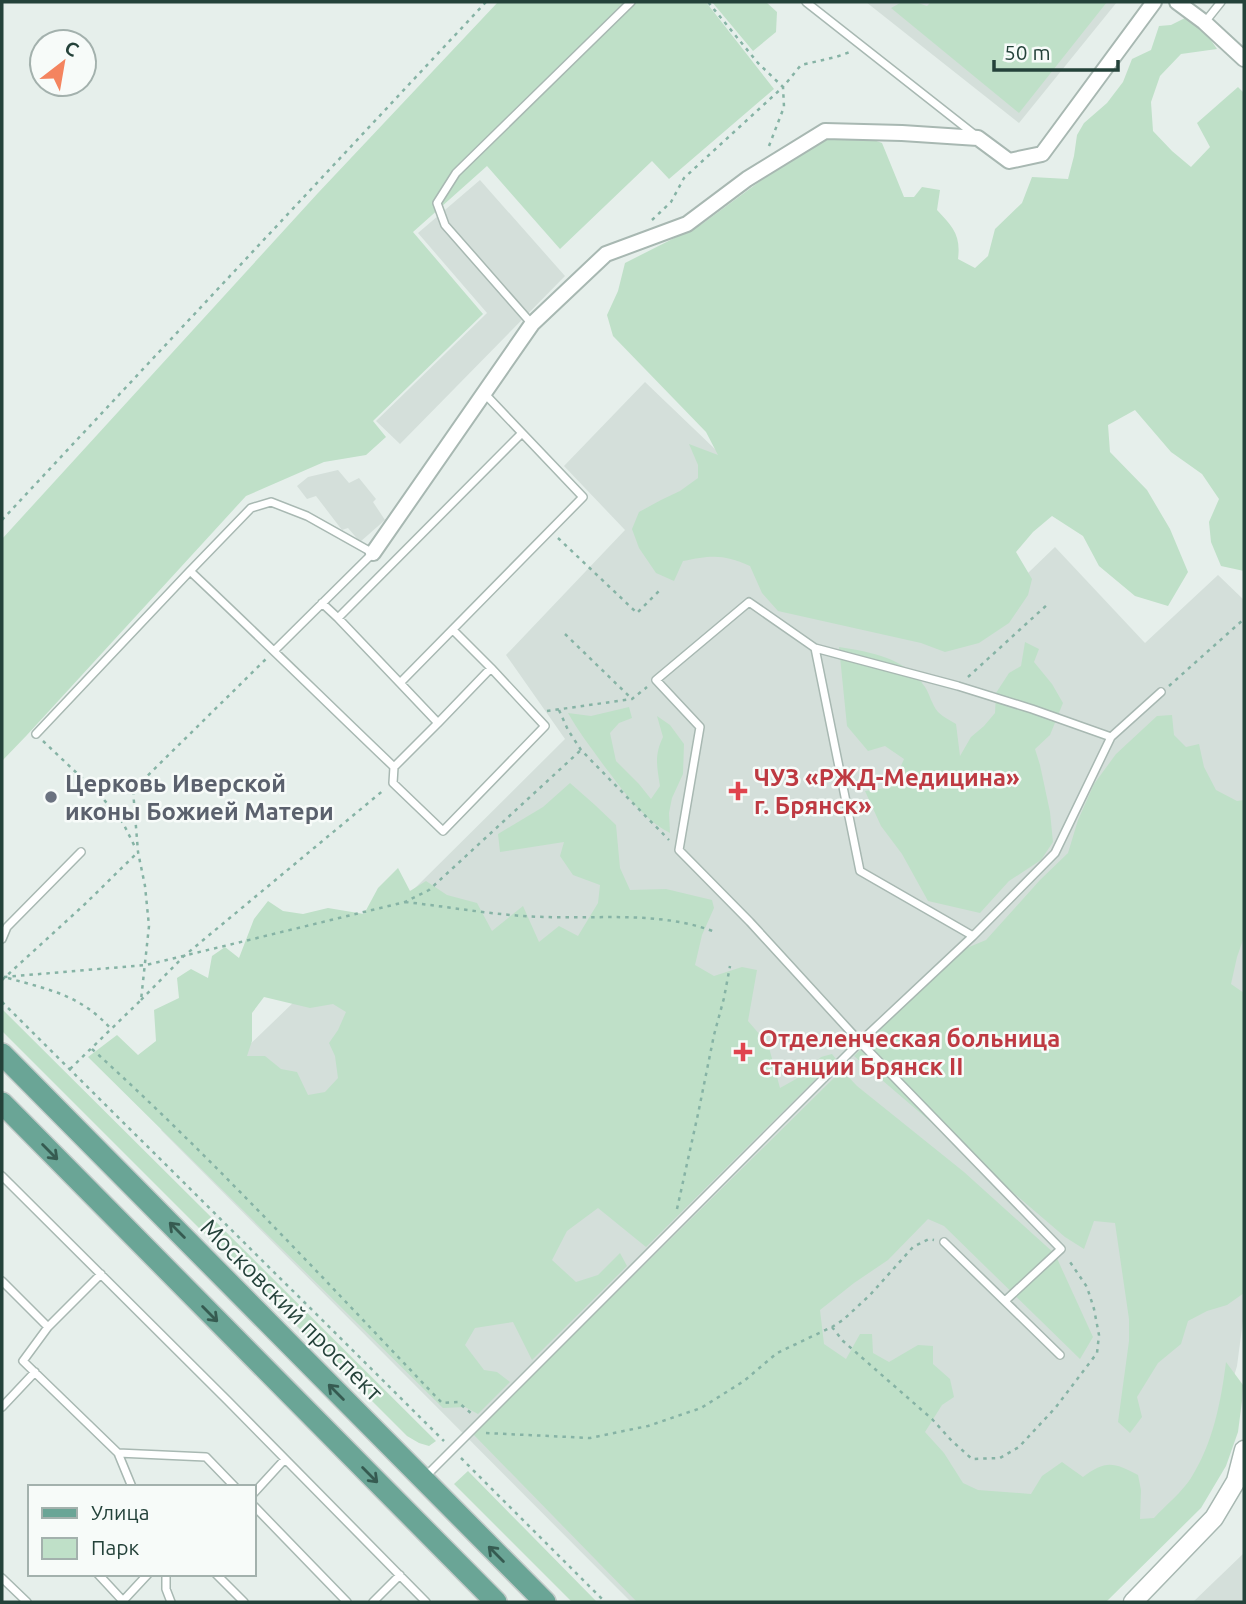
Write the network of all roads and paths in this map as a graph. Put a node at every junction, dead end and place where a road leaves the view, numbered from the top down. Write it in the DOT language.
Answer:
graph roads {
  1 [pos="485,2"];
  2 [pos="631,2"];
  3 [pos="708,2"];
  4 [pos="806,2"];
  5 [pos="1154,2"];
  6 [pos="1178,2"];
  7 [pos="1221,2"];
  8 [pos="1204,22"];
  9 [pos="863,47"];
  10 [pos="1244,59"];
  11 [pos="783,87"];
  12 [pos="978,138"];
  13 [pos="767,151"];
  14 [pos="646,224"];
  15 [pos="532,324"];
  16 [pos="483,393"];
  17 [pos="521,434"];
  18 [pos="2,520"];
  19 [pos="550,530"];
  20 [pos="373,553"];
  21 [pos="190,571"];
  22 [pos="659,591"];
  23 [pos="322,603"];
  24 [pos="1049,603"];
  25 [pos="338,618"];
  26 [pos="1244,619"];
  27 [pos="453,629"];
  28 [pos="565,634"];
  29 [pos="815,648"];
  30 [pos="275,650"];
  31 [pos="491,668"];
  32 [pos="656,680"];
  33 [pos="400,683"];
  34 [pos="958,687"];
  35 [pos="1161,692"];
  36 [pos="632,699"];
  37 [pos="438,723"];
  38 [pos="36,734"];
  39 [pos="1111,737"];
  40 [pos="580,750"];
  41 [pos="394,767"];
  42 [pos="393,783"];
  43 [pos="679,850"];
  44 [pos="82,852"];
  45 [pos="138,852"];
  46 [pos="405,902"];
  47 [pos="715,932"];
  48 [pos="973,936"];
  49 [pos="2,939"];
  50 [pos="184,956"];
  51 [pos="146,965"];
  52 [pos="730,966"];
  53 [pos="3,978"];
  54 [pos="141,1000"];
  55 [pos="2,1002"];
  56 [pos="112,1030"];
  57 [pos="860,1042"];
  58 [pos="92,1049"];
  59 [pos="2,1054"];
  60 [pos="71,1069"];
  61 [pos="2,1103"];
  62 [pos="2,1176"];
  63 [pos="672,1229"];
  64 [pos="944,1241"];
  65 [pos="1060,1249"];
  66 [pos="101,1274"];
  67 [pos="2,1281"];
  68 [pos="1006,1300"];
  69 [pos="48,1327"];
  70 [pos="832,1327"];
  71 [pos="1060,1355"];
  72 [pos="35,1372"];
  73 [pos="2,1407"];
  74 [pos="479,1421"];
  75 [pos="472,1428"];
  76 [pos="452,1449"];
  77 [pos="1244,1450"];
  78 [pos="118,1453"];
  79 [pos="285,1459"];
  80 [pos="422,1480"];
  81 [pos="1240,1482"];
  82 [pos="131,1485"];
  83 [pos="233,1485"];
  84 [pos="256,1491"];
  85 [pos="256,1508"];
  86 [pos="400,1575"];
  87 [pos="100,1576"];
  88 [pos="146,1576"];
  89 [pos="166,1576"];
  90 [pos="218,1576"];
  91 [pos="2,1578"];
  92 [pos="27,1602"];
  93 [pos="122,1602"];
  94 [pos="172,1602"];
  95 [pos="244,1602"];
  96 [pos="347,1602"];
  97 [pos="373,1602"];
  98 [pos="426,1602"];
  99 [pos="496,1602"];
  100 [pos="545,1602"];
  101 [pos="605,1602"];
  102 [pos="1133,1602"];
  1 -- 18 [label="path"];
  2 -- 15 [label="lane"];
  3 -- 11 [label="path"];
  4 -- 9 [label="lane"];
  5 -- 12 [label="street"];
  6 -- 8 [label="street"];
  7 -- 8 [label="lane"];
  8 -- 10 [label="street"];
  9 -- 11 [label="path"];
  9 -- 12 [label="lane"];
  11 -- 13 [label="path"];
  11 -- 14 [label="path"];
  12 -- 15 [label="street"];
  15 -- 16 [label="street"];
  16 -- 17 [label="lane"];
  16 -- 20 [label="street"];
  17 -- 19 [label="lane"];
  17 -- 25 [label="lane"];
  19 -- 22 [label="path"];
  19 -- 27 [label="lane"];
  20 -- 21 [label="lane"];
  20 -- 23 [label="lane"];
  21 -- 30 [label="lane"];
  21 -- 38 [label="lane"];
  23 -- 25 [label="lane"];
  23 -- 30 [label="lane"];
  24 -- 34 [label="path"];
  25 -- 33 [label="lane"];
  26 -- 35 [label="path"];
  27 -- 31 [label="lane"];
  27 -- 33 [label="lane"];
  28 -- 36 [label="path"];
  29 -- 32 [label="lane"];
  29 -- 34 [label="lane"];
  29 -- 48 [label="lane"];
  30 -- 41 [label="lane"];
  30 -- 45 [label="path"];
  31 -- 37 [label="lane"];
  31 -- 42 [label="lane"];
  32 -- 36 [label="path"];
  32 -- 43 [label="lane"];
  33 -- 37 [label="lane"];
  34 -- 39 [label="lane"];
  35 -- 39 [label="lane"];
  36 -- 40 [label="path"];
  37 -- 41 [label="lane"];
  38 -- 45 [label="path"];
  39 -- 48 [label="lane"];
  40 -- 43 [label="path"];
  40 -- 46 [label="path"];
  41 -- 42 [label="lane"];
  42 -- 50 [label="path"];
  43 -- 57 [label="lane"];
  44 -- 49 [label="lane"];
  45 -- 51 [label="path"];
  45 -- 53 [label="path"];
  46 -- 47 [label="path"];
  46 -- 50 [label="path"];
  48 -- 57 [label="lane"];
  50 -- 51 [label="path"];
  50 -- 54 [label="path"];
  51 -- 53 [label="path"];
  51 -- 54 [label="path"];
  52 -- 63 [label="path"];
  53 -- 56 [label="path"];
  54 -- 56 [label="path"];
  55 -- 60 [label="path"];
  56 -- 58 [label="path"];
  57 -- 63 [label="lane"];
  57 -- 65 [label="lane"];
  58 -- 60 [label="path"];
  58 -- 74 [label="path"];
  80 -- 59 [label="main road, Московский проспект, one-way"];
  60 -- 76 [label="path"];
  61 -- 99 [label="main road, one-way"];
  62 -- 66 [label="lane"];
  63 -- 74 [label="lane"];
  64 -- 68 [label="lane"];
  64 -- 70 [label="path"];
  65 -- 68 [label="lane"];
  65 -- 70 [label="path"];
  66 -- 69 [label="lane"];
  66 -- 79 [label="lane"];
  67 -- 69 [label="lane"];
  68 -- 71 [label="lane"];
  69 -- 72 [label="lane"];
  70 -- 75 [label="path"];
  72 -- 73 [label="lane"];
  72 -- 78 [label="lane"];
  74 -- 75 [label="lane"];
  75 -- 76 [label="lane"];
  76 -- 80 [label="lane"];
  76 -- 101 [label="path"];
  77 -- 81 [label="street"];
  78 -- 82 [label="lane"];
  78 -- 83 [label="lane"];
  79 -- 84 [label="lane"];
  79 -- 86 [label="lane"];
  100 -- 80 [label="main road, Московский проспект, one-way"];
  81 -- 102 [label="street"];
  85 -- 96 [label="lane"];
  86 -- 97 [label="lane"];
  86 -- 98 [label="lane"];
  87 -- 93 [label="lane"];
  88 -- 93 [label="lane"];
  89 -- 94 [label="lane"];
  90 -- 95 [label="lane"];
  91 -- 92 [label="lane"];
}
